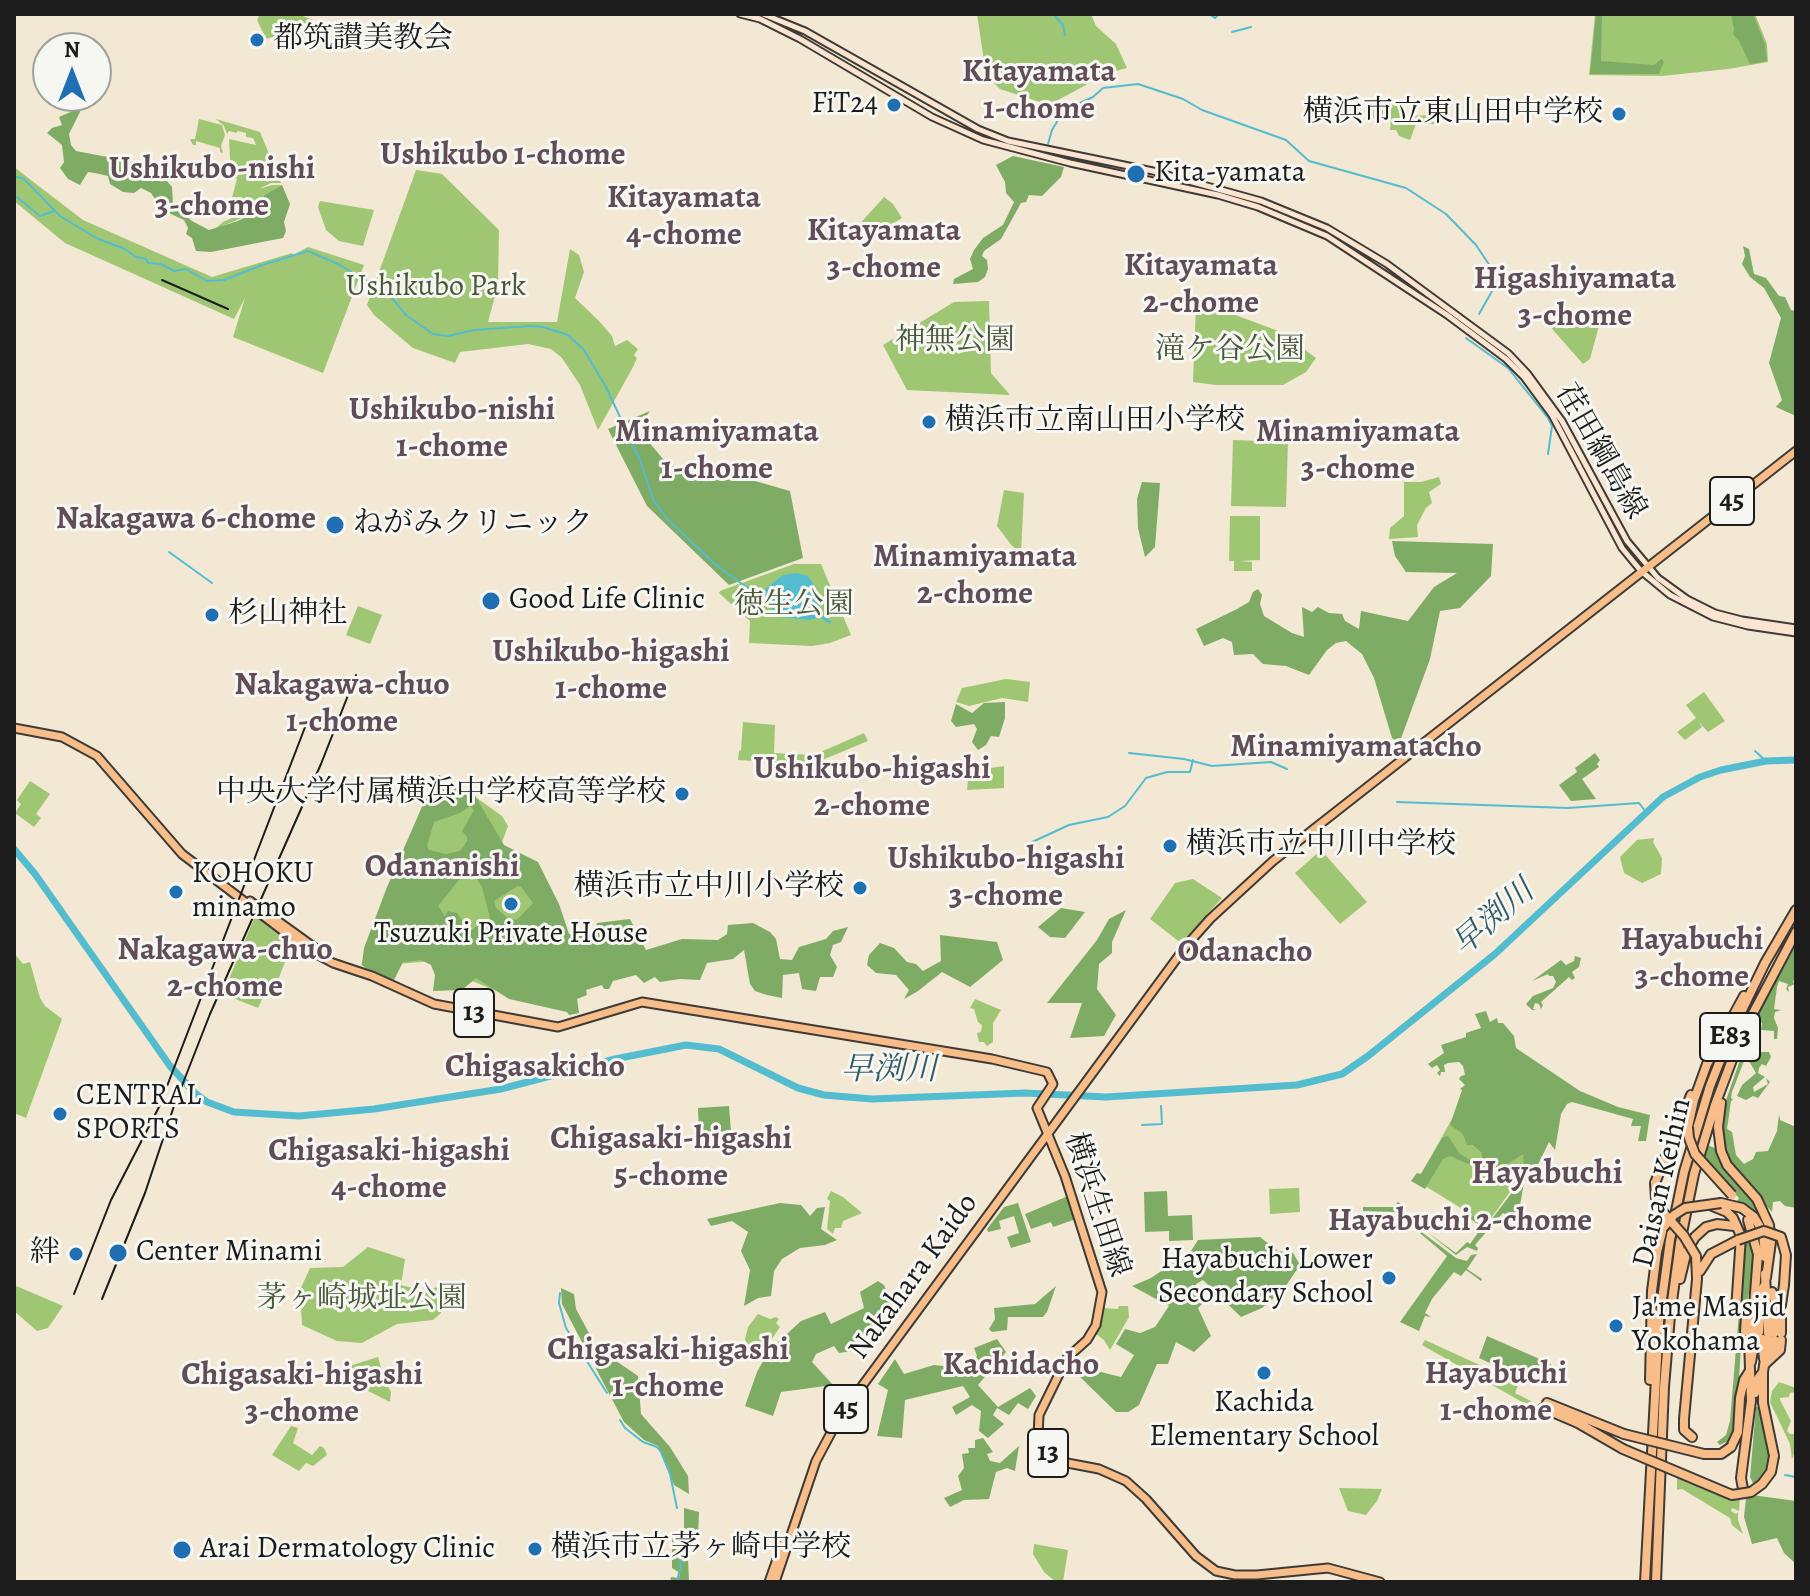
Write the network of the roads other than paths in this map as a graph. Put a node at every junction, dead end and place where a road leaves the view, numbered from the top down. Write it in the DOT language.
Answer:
graph roads {
  1 [pos="740,14"];
  2 [pos="763,14"];
  3 [pos="1796,451"];
  4 [pos="1644,571"];
  5 [pos="1796,630"];
  6 [pos="14,728"];
  7 [pos="1796,910"];
  8 [pos="1796,932"];
  9 [pos="1765,963"];
  10 [pos="1754,1010"];
  11 [pos="1707,1064"];
  12 [pos="1049,1135"];
  13 [pos="1734,1198"];
  14 [pos="1720,1205"];
  15 [pos="1748,1220"];
  16 [pos="1734,1226"];
  17 [pos="1743,1238"];
  18 [pos="1757,1263"];
  19 [pos="1697,1279"];
  20 [pos="1765,1285"];
  21 [pos="1736,1310"];
  22 [pos="1777,1310"];
  23 [pos="1763,1336"];
  24 [pos="1764,1368"];
  25 [pos="1749,1369"];
  26 [pos="1664,1387"];
  27 [pos="1651,1433"];
  28 [pos="1692,1437"];
  29 [pos="788,1539"];
  30 [pos="769,1582"];
  31 [pos="775,1582"];
  32 [pos="1380,1582"];
  33 [pos="1645,1582"];
  34 [pos="1656,1582"];
  1 -- 4 [label="main road, 荏田綱島線"];
  2 -- 4 [label="main road, 荏田綱島線"];
  3 -- 4 [label="main road, 45"];
  4 -- 5 [label="main road, 荏田綱島線"];
  4 -- 12 [label="main road, 45"];
  6 -- 12 [label="main road, 横浜生田線 / 13"];
  7 -- 9 [label="highway, Daisan Keihin / E83"];
  8 -- 10 [label="highway, Daisan Keihin / E83"];
  9 -- 11 [label="highway"];
  9 -- 27 [label="highway, Daisan Keihin / E83"];
  10 -- 20 [label="highway"];
  10 -- 26 [label="highway, Daisan Keihin / E83"];
  11 -- 13 [label="highway, bridge"];
  11 -- 19 [label="highway, bridge"];
  12 -- 29 [label="main road, Nakahara Kaido / 45"];
  12 -- 32 [label="main road, 横浜生田線 / 13"];
  14 -- 20 [label="highway"];
  14 -- 21 [label="highway"];
  14 -- 27 [label="highway, bridge"];
  15 -- 18 [label="highway"];
  16 -- 26 [label="highway"];
  17 -- 18 [label="highway"];
  17 -- 19 [label="highway"];
  17 -- 22 [label="highway, bridge"];
  18 -- 23 [label="highway"];
  19 -- 28 [label="highway"];
  20 -- 22 [label="highway"];
  20 -- 23 [label="highway"];
  22 -- 23 [label="highway"];
  23 -- 24 [label="highway"];
  23 -- 25 [label="highway"];
  24 -- 25 [label="highway"];
  24 -- 25 [label="highway, bridge"];
  26 -- 34 [label="highway, Daisan Keihin / E83"];
  27 -- 33 [label="highway, Daisan Keihin / E83"];
  29 -- 30 [label="main road, Nakahara Kaido / 45"];
  29 -- 31 [label="main road, Nakahara Kaido / 45"];
}
